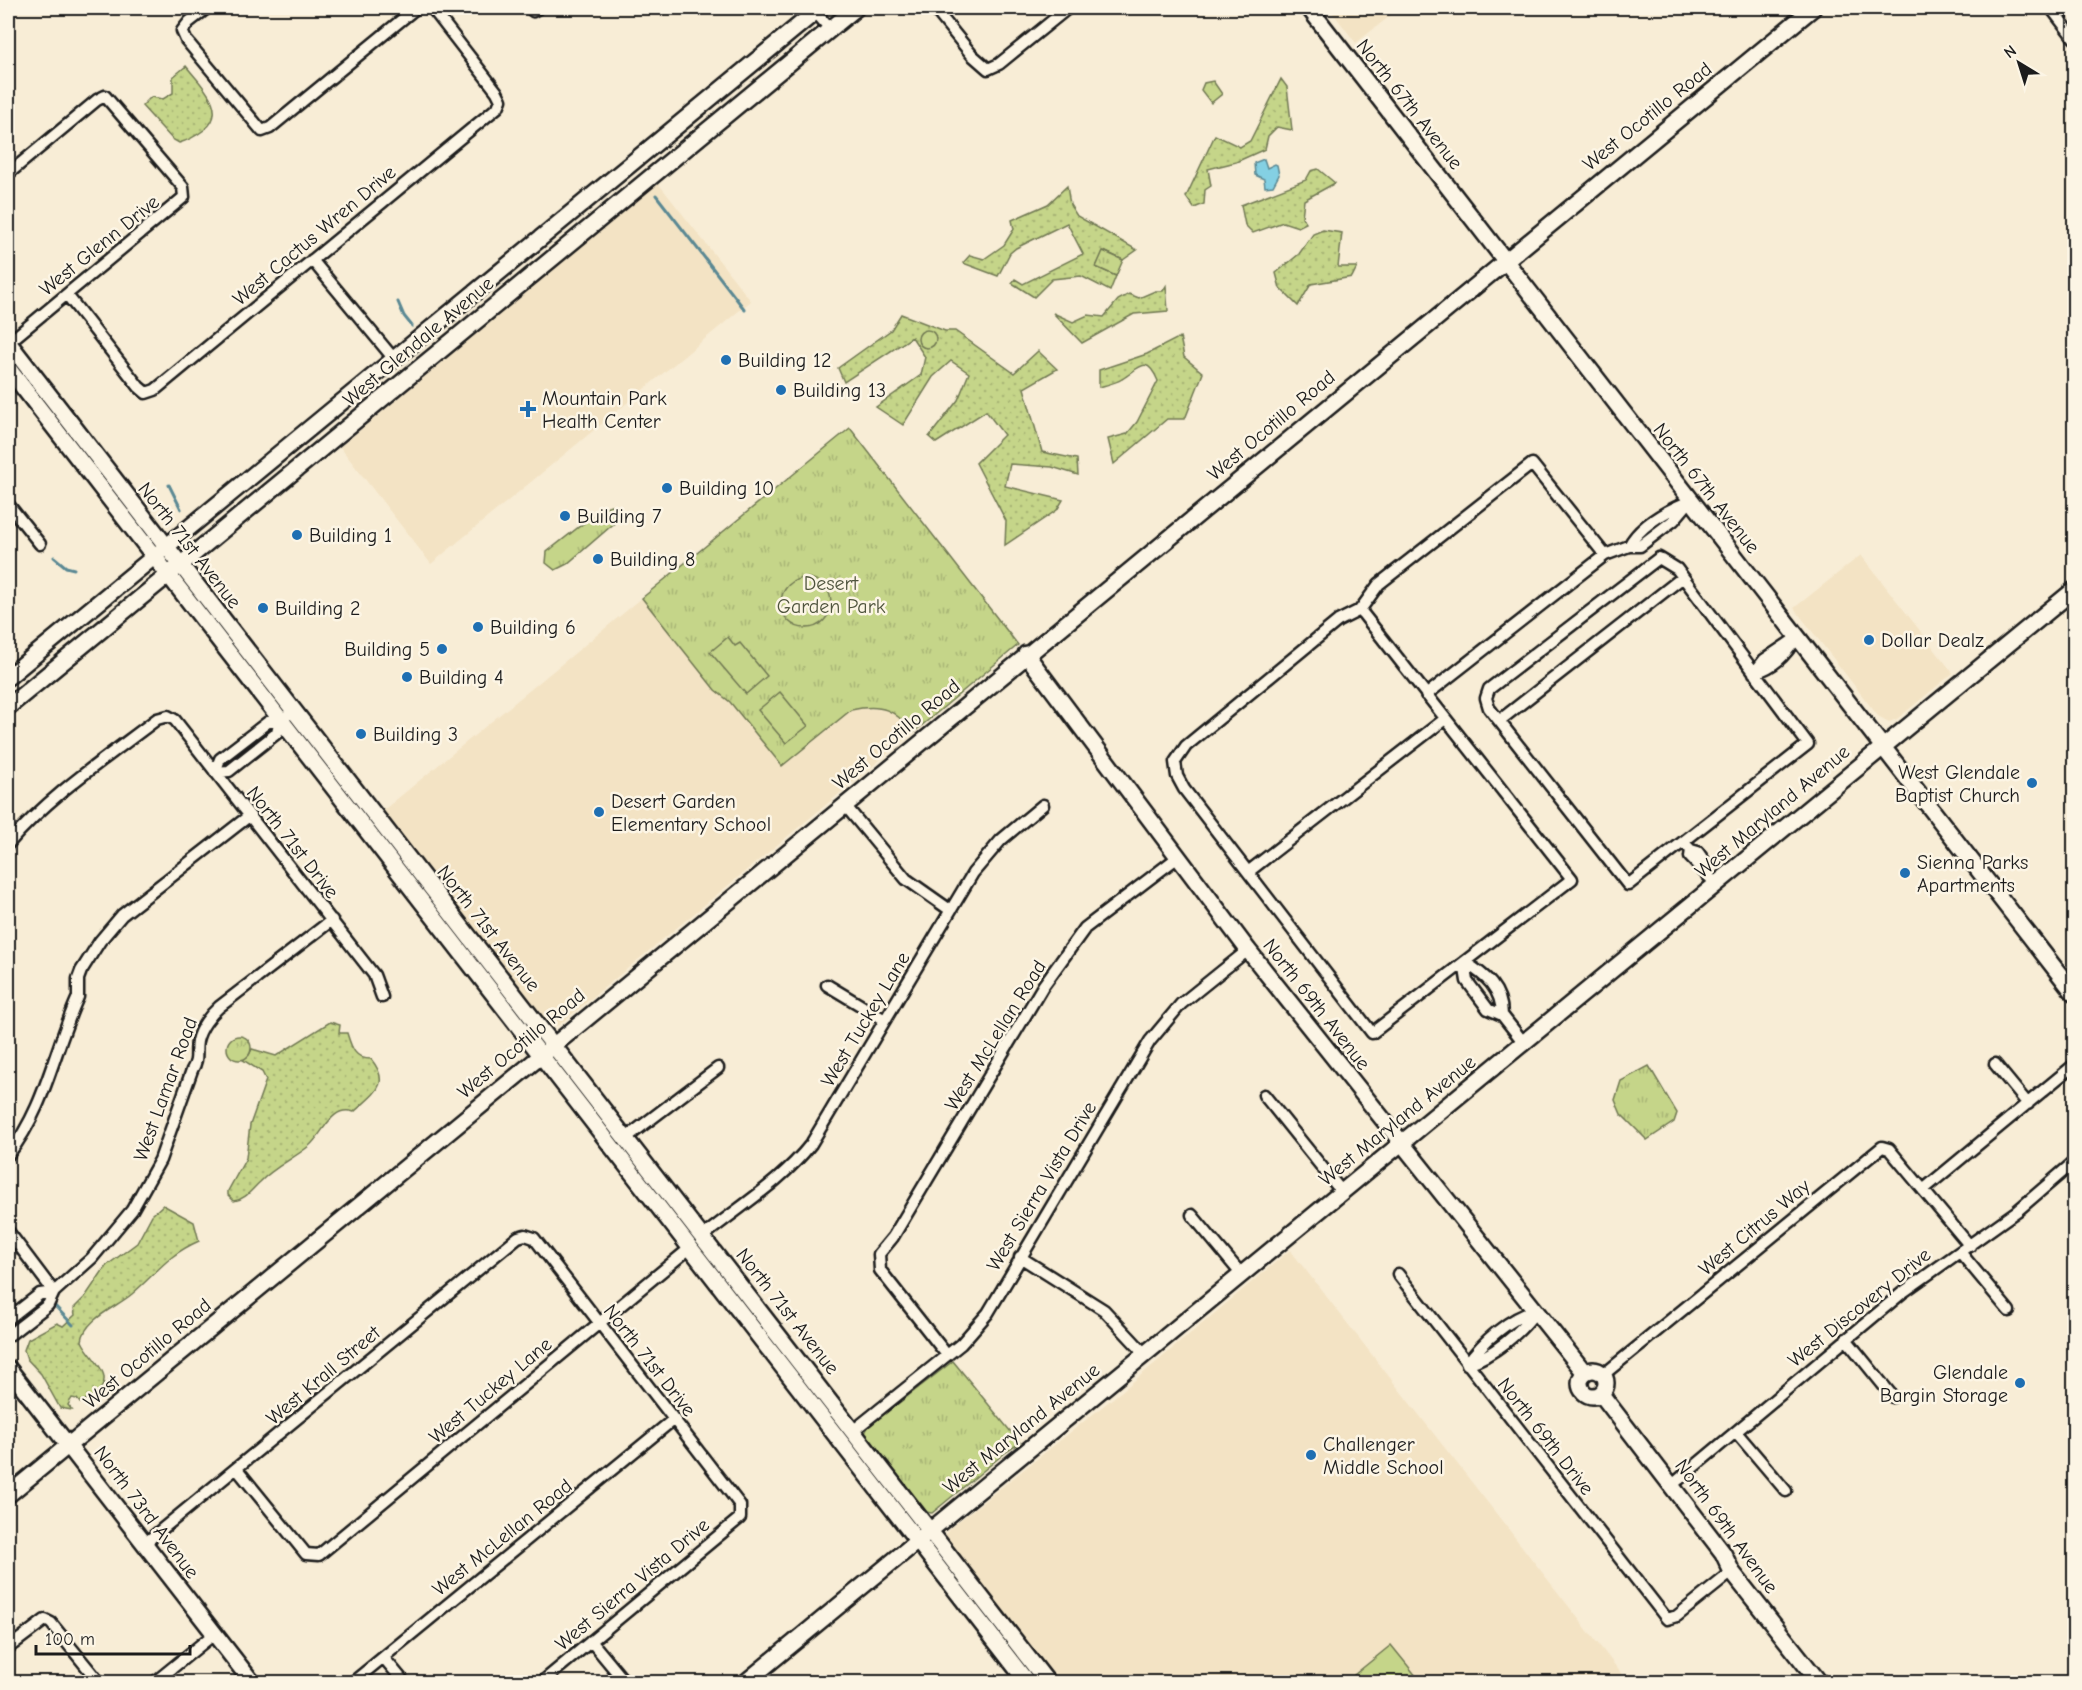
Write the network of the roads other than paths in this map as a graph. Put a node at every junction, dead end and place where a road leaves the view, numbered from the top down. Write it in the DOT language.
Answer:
graph roads {
  1 [pos="207,8"];
  2 [pos="416,8"];
  3 [pos="432,8"];
  4 [pos="856,8"];
  5 [pos="934,8"];
  6 [pos="1068,8"];
  7 [pos="1309,8"];
  8 [pos="1813,8"];
  9 [pos="815,9"];
  10 [pos="2054,9"];
  11 [pos="830,29"];
  12 [pos="2074,38"];
  13 [pos="8,174"];
  14 [pos="531,246"];
  15 [pos="312,260"];
  16 [pos="1504,260"];
  17 [pos="545,264"];
  18 [pos="67,295"];
  19 [pos="8,343"];
  20 [pos="394,359"];
  21 [pos="8,368"];
  22 [pos="1690,501"];
  23 [pos="8,504"];
  24 [pos="39,544"];
  25 [pos="159,552"];
  26 [pos="1605,555"];
  27 [pos="179,565"];
  28 [pos="167,575"];
  29 [pos="1683,577"];
  30 [pos="2074,590"];
  31 [pos="1359,610"];
  32 [pos="1797,638"];
  33 [pos="1026,654"];
  34 [pos="1754,673"];
  35 [pos="8,678"];
  36 [pos="1426,695"];
  37 [pos="8,707"];
  38 [pos="293,711"];
  39 [pos="1445,718"];
  40 [pos="280,721"];
  41 [pos="1499,721"];
  42 [pos="1882,747"];
  43 [pos="215,772"];
  44 [pos="844,804"];
  45 [pos="1043,805"];
  46 [pos="249,816"];
  47 [pos="8,844"];
  48 [pos="1687,846"];
  49 [pos="1178,857"];
  50 [pos="1248,872"];
  51 [pos="1717,885"];
  52 [pos="950,910"];
  53 [pos="332,920"];
  54 [pos="1248,950"];
  55 [pos="1464,962"];
  56 [pos="827,986"];
  57 [pos="2074,993"];
  58 [pos="382,997"];
  59 [pos="1502,1015"];
  60 [pos="885,1020"];
  61 [pos="1524,1043"];
  62 [pos="553,1044"];
  63 [pos="540,1055"];
  64 [pos="1995,1064"];
  65 [pos="2074,1065"];
  66 [pos="718,1068"];
  67 [pos="1264,1095"];
  68 [pos="2028,1104"];
  69 [pos="626,1138"];
  70 [pos="1403,1142"];
  71 [pos="8,1155"];
  72 [pos="2074,1162"];
  73 [pos="1923,1190"];
  74 [pos="1342,1192"];
  75 [pos="1192,1215"];
  76 [pos="8,1231"];
  77 [pos="525,1235"];
  78 [pos="702,1236"];
  79 [pos="690,1248"];
  80 [pos="1965,1249"];
  81 [pos="1020,1257"];
  82 [pos="1398,1274"];
  83 [pos="1242,1275"];
  84 [pos="54,1292"];
  85 [pos="1536,1311"];
  86 [pos="2009,1311"];
  87 [pos="8,1319"];
  88 [pos="598,1324"];
  89 [pos="8,1336"];
  90 [pos="1846,1339"];
  91 [pos="1145,1354"];
  92 [pos="947,1355"];
  93 [pos="1467,1364"];
  94 [pos="8,1368"];
  95 [pos="1585,1373"];
  96 [pos="1603,1375"];
  97 [pos="1601,1394"];
  98 [pos="1893,1397"];
  99 [pos="674,1419"];
  100 [pos="854,1430"];
  101 [pos="1736,1432"];
  102 [pos="69,1445"];
  103 [pos="237,1469"];
  104 [pos="1671,1486"];
  105 [pos="1786,1491"];
  106 [pos="8,1495"];
  107 [pos="742,1511"];
  108 [pos="929,1530"];
  109 [pos="917,1540"];
  110 [pos="144,1544"];
  111 [pos="1732,1572"];
  112 [pos="214,1634"];
  113 [pos="591,1641"];
  114 [pos="8,1648"];
  115 [pos="384,1658"];
  116 [pos="1045,1682"];
  117 [pos="99,1683"];
  118 [pos="155,1683"];
  119 [pos="252,1683"];
  120 [pos="353,1683"];
  121 [pos="404,1683"];
  122 [pos="542,1683"];
  123 [pos="625,1683"];
  124 [pos="746,1683"];
  125 [pos="1027,1683"];
  126 [pos="1820,1683"];
  1 -- 2 [label="street"];
  3 -- 15 [label="street, West Cactus Wren Drive"];
  4 -- 11 [label="street, West Glendale Avenue"];
  5 -- 6 [label="street"];
  7 -- 16 [label="street, North 67th Avenue"];
  8 -- 16 [label="street, West Ocotillo Road"];
  9 -- 11 [label="street"];
  9 -- 14 [label="street, West Glendale Avenue"];
  10 -- 12 [label="street"];
  11 -- 17 [label="street, West Glendale Avenue"];
  13 -- 18 [label="street, West Glenn Drive"];
  14 -- 17 [label="street"];
  14 -- 20 [label="street, West Glendale Avenue"];
  15 -- 18 [label="street, West Cactus Wren Drive"];
  15 -- 20 [label="street"];
  16 -- 22 [label="street, North 67th Avenue"];
  16 -- 33 [label="street, West Ocotillo Road"];
  17 -- 27 [label="street, West Glendale Avenue"];
  18 -- 19 [label="street, West Glenn Drive"];
  19 -- 25 [label="street, North 71st Avenue"];
  20 -- 25 [label="street, West Glendale Avenue"];
  21 -- 25 [label="street, North 71st Avenue"];
  22 -- 26 [label="street"];
  22 -- 32 [label="street, North 67th Avenue"];
  23 -- 24 [label="street"];
  25 -- 27 [label="street, North 71st Avenue"];
  25 -- 28 [label="street, North 71st Avenue"];
  25 -- 35 [label="street, West Glendale Avenue"];
  26 -- 31 [label="street"];
  26 -- 36 [label="street"];
  27 -- 28 [label="street, West Glendale Avenue"];
  27 -- 38 [label="street, North 71st Avenue"];
  28 -- 37 [label="street, West Glendale Avenue"];
  28 -- 40 [label="street, North 71st Avenue"];
  29 -- 34 [label="street"];
  29 -- 41 [label="street"];
  29 -- 41 [label="street"];
  30 -- 42 [label="street, West Maryland Avenue"];
  31 -- 36 [label="street"];
  31 -- 50 [label="street"];
  32 -- 34 [label="street"];
  32 -- 42 [label="street, North 67th Avenue"];
  33 -- 44 [label="street, West Ocotillo Road"];
  33 -- 49 [label="street, North 69th Avenue"];
  34 -- 48 [label="street"];
  36 -- 39 [label="street"];
  38 -- 40 [label="street"];
  38 -- 62 [label="street, North 71st Avenue"];
  39 -- 50 [label="street"];
  39 -- 55 [label="street"];
  40 -- 43 [label="street"];
  40 -- 63 [label="street, North 71st Avenue"];
  41 -- 48 [label="street"];
  42 -- 51 [label="street, West Maryland Avenue"];
  42 -- 57 [label="street, North 67th Avenue"];
  43 -- 46 [label="street, North 71st Drive"];
  43 -- 47 [label="street, North 71st Drive"];
  44 -- 52 [label="street"];
  44 -- 62 [label="street, West Ocotillo Road"];
  45 -- 52 [label="street, West Tuckey Lane"];
  46 -- 53 [label="street, North 71st Drive"];
  46 -- 71 [label="street"];
  48 -- 51 [label="street"];
  49 -- 54 [label="street, North 69th Avenue"];
  49 -- 92 [label="street, West McLellan Road"];
  50 -- 55 [label="street"];
  51 -- 61 [label="street, West Maryland Avenue"];
  52 -- 60 [label="street, West Tuckey Lane"];
  53 -- 58 [label="street, North 71st Drive"];
  53 -- 84 [label="street, West Lamar Road"];
  54 -- 70 [label="street, North 69th Avenue"];
  54 -- 81 [label="street, West Sierra Vista Drive"];
  55 -- 59 [label="street"];
  55 -- 59 [label="street"];
  56 -- 60 [label="street"];
  59 -- 61 [label="street"];
  60 -- 78 [label="street, West Tuckey Lane"];
  61 -- 70 [label="street, West Maryland Avenue"];
  62 -- 63 [label="street, West Ocotillo Road"];
  62 -- 69 [label="street, North 71st Avenue"];
  63 -- 79 [label="street, North 71st Avenue"];
  63 -- 102 [label="street, West Ocotillo Road"];
  64 -- 68 [label="street"];
  65 -- 68 [label="street"];
  66 -- 69 [label="street"];
  67 -- 74 [label="street"];
  68 -- 73 [label="street"];
  69 -- 78 [label="street, North 71st Avenue"];
  70 -- 74 [label="street, West Maryland Avenue"];
  70 -- 85 [label="street, North 69th Avenue"];
  72 -- 80 [label="street, West Discovery Drive"];
  73 -- 80 [label="street, West Citrus Way"];
  73 -- 96 [label="street, West Citrus Way"];
  74 -- 83 [label="street, West Maryland Avenue"];
  75 -- 83 [label="street"];
  76 -- 84 [label="street"];
  77 -- 88 [label="street, North 71st Drive"];
  77 -- 103 [label="street, West Krall Street"];
  78 -- 100 [label="street, North 71st Avenue"];
  79 -- 88 [label="street, West Tuckey Lane"];
  79 -- 109 [label="street, North 71st Avenue"];
  80 -- 86 [label="street, West Citrus Way"];
  80 -- 90 [label="street, West Discovery Drive"];
  81 -- 91 [label="street"];
  81 -- 92 [label="street, West Sierra Vista Drive"];
  82 -- 93 [label="street, North 69th Drive"];
  83 -- 91 [label="street, West Maryland Avenue"];
  84 -- 87 [label="street, West Lamar Road"];
  84 -- 89 [label="street, West Lamar Road"];
  85 -- 93 [label="street"];
  85 -- 95 [label="street, North 69th Avenue"];
  88 -- 99 [label="street, North 71st Drive"];
  88 -- 103 [label="street, West Tuckey Lane"];
  90 -- 98 [label="street"];
  90 -- 101 [label="street, West Discovery Drive"];
  91 -- 108 [label="street, West Maryland Avenue"];
  92 -- 100 [label="street, West Sierra Vista Drive"];
  93 -- 111 [label="street, North 69th Drive"];
  94 -- 102 [label="street, North 73rd Avenue"];
  95 -- 96 [label="street"];
  95 -- 97 [label="street, North 69th Avenue"];
  96 -- 97 [label="street"];
  97 -- 104 [label="street, North 69th Avenue"];
  99 -- 107 [label="street, North 71st Drive"];
  99 -- 115 [label="street, West McLellan Road"];
  100 -- 108 [label="street, North 71st Avenue"];
  101 -- 104 [label="street, West Discovery Drive"];
  101 -- 105 [label="street"];
  102 -- 106 [label="street, West Ocotillo Road"];
  102 -- 110 [label="street, North 73rd Avenue"];
  103 -- 110 [label="street, West Krall Street"];
  104 -- 111 [label="street, North 69th Avenue"];
  107 -- 113 [label="street, West Sierra Vista Drive"];
  108 -- 109 [label="street, West Maryland Avenue"];
  108 -- 116 [label="street, North 71st Avenue"];
  109 -- 124 [label="street, West Maryland Avenue"];
  109 -- 125 [label="street, North 71st Avenue"];
  110 -- 112 [label="street, North 73rd Avenue"];
  111 -- 126 [label="street, North 69th Avenue"];
  112 -- 118 [label="street"];
  112 -- 119 [label="street, North 73rd Avenue"];
  113 -- 122 [label="street, West Sierra Vista Drive"];
  113 -- 123 [label="street"];
  114 -- 117 [label="street"];
  115 -- 120 [label="street, West McLellan Road"];
  115 -- 121 [label="street"];
}
